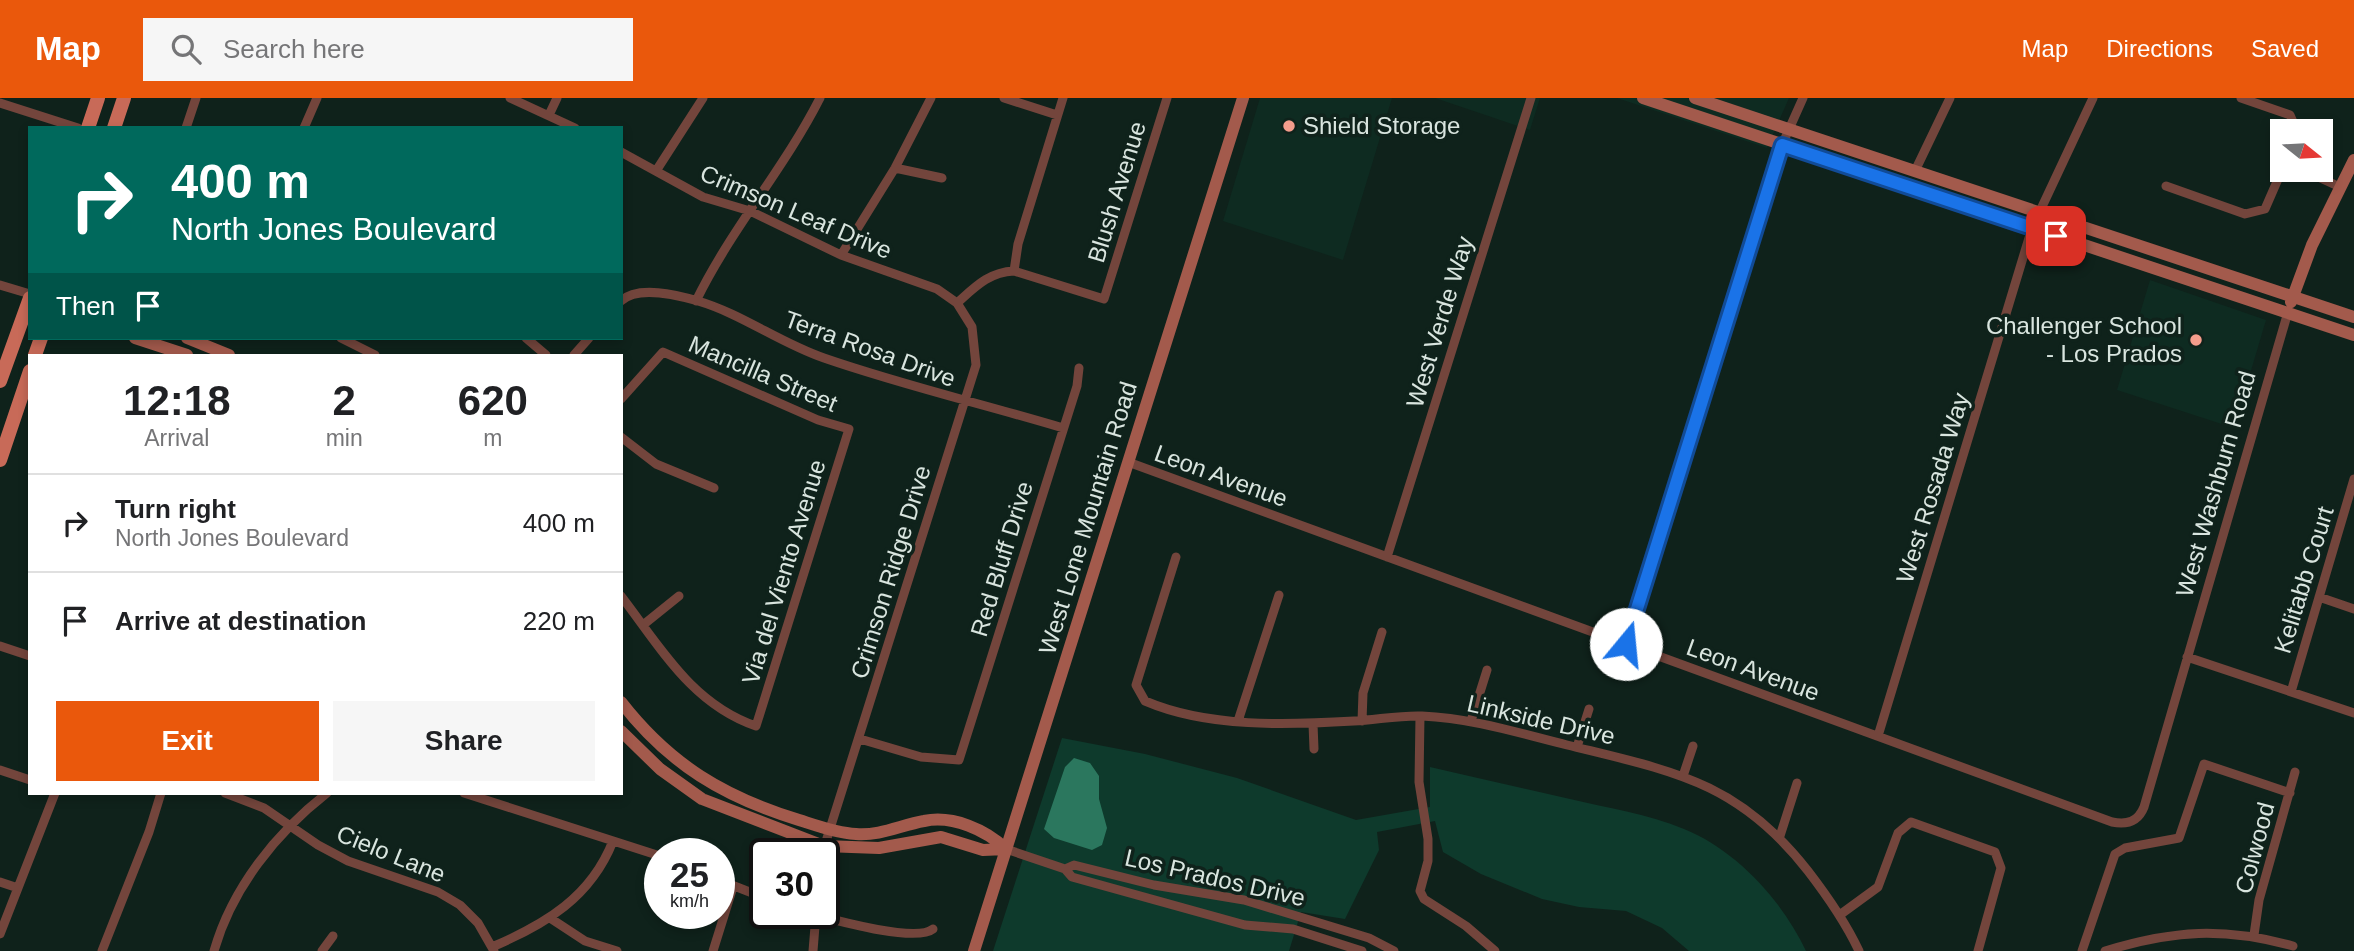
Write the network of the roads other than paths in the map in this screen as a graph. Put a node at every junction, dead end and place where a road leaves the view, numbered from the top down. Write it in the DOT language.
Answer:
graph roads {
  1 [pos="98,98"];
  2 [pos="124,98"];
  3 [pos="196,98"];
  4 [pos="317,98"];
  5 [pos="510,98"];
  6 [pos="557,98"];
  7 [pos="703,98"];
  8 [pos="820,98"];
  9 [pos="931,98"];
  10 [pos="1004,98"];
  11 [pos="1063,98"];
  12 [pos="1167,98"];
  13 [pos="1243,98"];
  14 [pos="1531,98"];
  15 [pos="1643,98"];
  16 [pos="1695,98"];
  17 [pos="1803,98"];
  18 [pos="1950,98"];
  19 [pos="2093,98"];
  20 [pos="2241,98"];
  21 [pos="0,103"];
  22 [pos="549,115"];
  23 [pos="1057,115"];
  24 [pos="2292,119"];
  25 [pos="72,126"];
  26 [pos="89,126"];
  27 [pos="115,126"];
  28 [pos="187,126"];
  29 [pos="305,126"];
  30 [pos="571,126"];
  31 [pos="1788,129"];
  32 [pos="1782,145"];
  33 [pos="623,153"];
  34 [pos="2354,160"];
  35 [pos="895,168"];
  36 [pos="656,171"];
  37 [pos="1915,172"];
  38 [pos="942,178"];
  39 [pos="2277,182"];
  40 [pos="2329,182"];
  41 [pos="2166,186"];
  42 [pos="2340,187"];
  43 [pos="750,212"];
  44 [pos="2038,212"];
  45 [pos="2032,228"];
  46 [pos="841,255"];
  47 [pos="1014,271"];
  48 [pos="0,285"];
  49 [pos="28,295"];
  50 [pos="2292,297"];
  51 [pos="624,298"];
  52 [pos="696,301"];
  53 [pos="28,302"];
  54 [pos="957,303"];
  55 [pos="2288,312"];
  56 [pos="2354,317"];
  57 [pos="2354,335"];
  58 [pos="141,340"];
  59 [pos="197,340"];
  60 [pos="345,340"];
  61 [pos="528,340"];
  62 [pos="587,340"];
  63 [pos="185,354"];
  64 [pos="227,354"];
  65 [pos="373,354"];
  66 [pos="545,354"];
  67 [pos="575,354"];
  68 [pos="1079,368"];
  69 [pos="28,377"];
  70 [pos="0,382"];
  71 [pos="623,397"];
  72 [pos="964,403"];
  73 [pos="1063,428"];
  74 [pos="849,429"];
  75 [pos="623,439"];
  76 [pos="0,460"];
  77 [pos="1128,462"];
  78 [pos="2354,479"];
  79 [pos="713,488"];
  80 [pos="1176,557"];
  81 [pos="1387,557"];
  82 [pos="1279,595"];
  83 [pos="679,596"];
  84 [pos="2319,597"];
  85 [pos="623,599"];
  86 [pos="2354,609"];
  87 [pos="643,625"];
  88 [pos="1382,632"];
  89 [pos="1626,644"];
  90 [pos="0,646"];
  91 [pos="28,655"];
  92 [pos="2187,657"];
  93 [pos="1487,670"];
  94 [pos="2291,692"];
  95 [pos="623,704"];
  96 [pos="1589,709"];
  97 [pos="2354,713"];
  98 [pos="1420,716"];
  99 [pos="1362,720"];
  100 [pos="1238,721"];
  101 [pos="1471,721"];
  102 [pos="1313,724"];
  103 [pos="623,733"];
  104 [pos="1878,736"];
  105 [pos="860,738"];
  106 [pos="1693,746"];
  107 [pos="1577,747"];
  108 [pos="1314,749"];
  109 [pos="0,770"];
  110 [pos="2295,772"];
  111 [pos="1683,776"];
  112 [pos="28,779"];
  113 [pos="1797,783"];
  114 [pos="2290,793"];
  115 [pos="54,795"];
  116 [pos="160,795"];
  117 [pos="230,795"];
  118 [pos="325,795"];
  119 [pos="470,795"];
  120 [pos="2130,822"];
  121 [pos="290,825"];
  122 [pos="830,830"];
  123 [pos="1780,836"];
  124 [pos="793,838"];
  125 [pos="827,838"];
  126 [pos="613,841"];
  127 [pos="840,849"];
  128 [pos="1006,849"];
  129 [pos="644,851"];
  130 [pos="1066,869"];
  131 [pos="0,882"];
  132 [pos="18,888"];
  133 [pos="1841,914"];
  134 [pos="550,918"];
  135 [pos="840,920"];
  136 [pos="720,929"];
  137 [pos="814,929"];
  138 [pos="933,929"];
  139 [pos="0,934"];
  140 [pos="2254,935"];
  141 [pos="333,936"];
  142 [pos="2293,946"];
  143 [pos="493,949"];
  144 [pos="102,951"];
  145 [pos="214,951"];
  146 [pos="322,951"];
  147 [pos="617,951"];
  148 [pos="713,951"];
  149 [pos="813,951"];
  150 [pos="974,951"];
  151 [pos="1362,951"];
  152 [pos="1394,951"];
  153 [pos="1494,951"];
  154 [pos="1859,951"];
  155 [pos="1978,951"];
  156 [pos="2082,951"];
  157 [pos="2105,951"];
  1 -- 26 [label="main road"];
  2 -- 27 [label="main road"];
  3 -- 28 [label="street"];
  4 -- 29 [label="street"];
  5 -- 22 [label="street"];
  6 -- 22 [label="street"];
  7 -- 36 [label="street"];
  8 -- 43 [label="street"];
  9 -- 35 [label="street"];
  10 -- 23 [label="street"];
  11 -- 23 [label="street"];
  12 -- 47 [label="street, Blush Avenue"];
  13 -- 77 [label="main road, West Lone Mountain Road"];
  14 -- 81 [label="street, West Verde Way"];
  15 -- 32 [label="main road"];
  16 -- 31 [label="main road"];
  17 -- 31 [label="street"];
  18 -- 37 [label="street"];
  19 -- 44 [label="street, West Rosada Way"];
  20 -- 24 [label="street"];
  21 -- 25 [label="street"];
  22 -- 30 [label="street"];
  23 -- 47 [label="street"];
  31 -- 32 [label="street"];
  31 -- 37 [label="main road"];
  32 -- 45 [label="main road"];
  32 -- 89 [label="street"];
  33 -- 36 [label="street, Crimson Leaf Drive"];
  34 -- 42 [label="main road, West Washburn Road"];
  35 -- 38 [label="street"];
  35 -- 46 [label="street"];
  36 -- 43 [label="street, Crimson Leaf Drive"];
  37 -- 44 [label="main road"];
  39 -- 41 [label="street"];
  40 -- 42 [label="street"];
  42 -- 50 [label="main road, West Washburn Road"];
  43 -- 46 [label="street, Crimson Leaf Drive"];
  43 -- 52 [label="street"];
  44 -- 45 [label="street, West Rosada Way"];
  44 -- 50 [label="main road"];
  45 -- 55 [label="main road"];
  45 -- 104 [label="street, West Rosada Way"];
  46 -- 54 [label="street, Crimson Leaf Drive"];
  47 -- 54 [label="street"];
  48 -- 49 [label="street"];
  50 -- 55 [label="main road, West Washburn Road"];
  50 -- 56 [label="main road"];
  51 -- 52 [label="street, Terra Rosa Drive"];
  52 -- 72 [label="street, Terra Rosa Drive"];
  53 -- 70 [label="main road"];
  54 -- 72 [label="street, Crimson Ridge Drive"];
  55 -- 57 [label="main road"];
  55 -- 92 [label="street, West Washburn Road"];
  58 -- 63 [label="main road"];
  59 -- 64 [label="main road"];
  60 -- 65 [label="street"];
  61 -- 66 [label="street"];
  62 -- 67 [label="street"];
  68 -- 73 [label="street, Red Bluff Drive"];
  69 -- 76 [label="main road"];
  71 -- 74 [label="street, Mancilla Street"];
  72 -- 73 [label="street, Terra Rosa Drive"];
  72 -- 105 [label="street, Crimson Ridge Drive"];
  73 -- 105 [label="street, Red Bluff Drive"];
  74 -- 87 [label="street, Via del Viento Avenue"];
  75 -- 79 [label="street"];
  77 -- 81 [label="street, Leon Avenue"];
  77 -- 128 [label="main road, West Lone Mountain Road"];
  78 -- 84 [label="street, Kelitabb Court"];
  80 -- 100 [label="street, Linkside Drive"];
  81 -- 89 [label="street, Leon Avenue"];
  82 -- 100 [label="street"];
  83 -- 87 [label="street"];
  84 -- 86 [label="street"];
  84 -- 94 [label="street, Kelitabb Court"];
  85 -- 87 [label="street"];
  88 -- 99 [label="street"];
  89 -- 104 [label="street, Leon Avenue"];
  90 -- 91 [label="street"];
  92 -- 94 [label="street"];
  92 -- 120 [label="street, West Washburn Road"];
  93 -- 101 [label="street"];
  94 -- 97 [label="street"];
  95 -- 122 [label="main road"];
  96 -- 107 [label="street"];
  98 -- 99 [label="street, Linkside Drive"];
  98 -- 101 [label="street, Linkside Drive"];
  98 -- 153 [label="street"];
  99 -- 102 [label="street, Linkside Drive"];
  100 -- 102 [label="street, Linkside Drive"];
  101 -- 107 [label="street, Linkside Drive"];
  102 -- 108 [label="street"];
  103 -- 124 [label="main road"];
  104 -- 120 [label="street, Leon Avenue"];
  105 -- 122 [label="street, Crimson Ridge Drive"];
  106 -- 111 [label="street"];
  107 -- 111 [label="street, Linkside Drive"];
  109 -- 112 [label="street"];
  110 -- 114 [label="street, Colwood"];
  111 -- 123 [label="street, Linkside Drive"];
  113 -- 123 [label="street"];
  114 -- 140 [label="street, Colwood"];
  114 -- 156 [label="street"];
  115 -- 132 [label="street"];
  116 -- 144 [label="street"];
  117 -- 121 [label="street, Cielo Lane"];
  118 -- 121 [label="street"];
  119 -- 126 [label="street"];
  121 -- 143 [label="street, Cielo Lane"];
  121 -- 145 [label="street"];
  122 -- 125 [label="street, Crimson Ridge Drive"];
  122 -- 128 [label="main road"];
  123 -- 133 [label="street, Linkside Drive"];
  126 -- 129 [label="street"];
  126 -- 134 [label="street"];
  127 -- 128 [label="main road"];
  128 -- 130 [label="street, Los Prados Drive"];
  128 -- 150 [label="main road, West Lone Mountain Road"];
  130 -- 151 [label="street, Los Prados Drive"];
  130 -- 152 [label="street, Los Prados Drive"];
  131 -- 132 [label="street"];
  132 -- 139 [label="street"];
  133 -- 154 [label="street, Linkside Drive"];
  133 -- 155 [label="street"];
  134 -- 143 [label="street"];
  134 -- 147 [label="street"];
  135 -- 138 [label="street"];
  136 -- 148 [label="street"];
  137 -- 149 [label="street"];
  140 -- 142 [label="street"];
  140 -- 157 [label="street"];
  141 -- 146 [label="street"];
}
